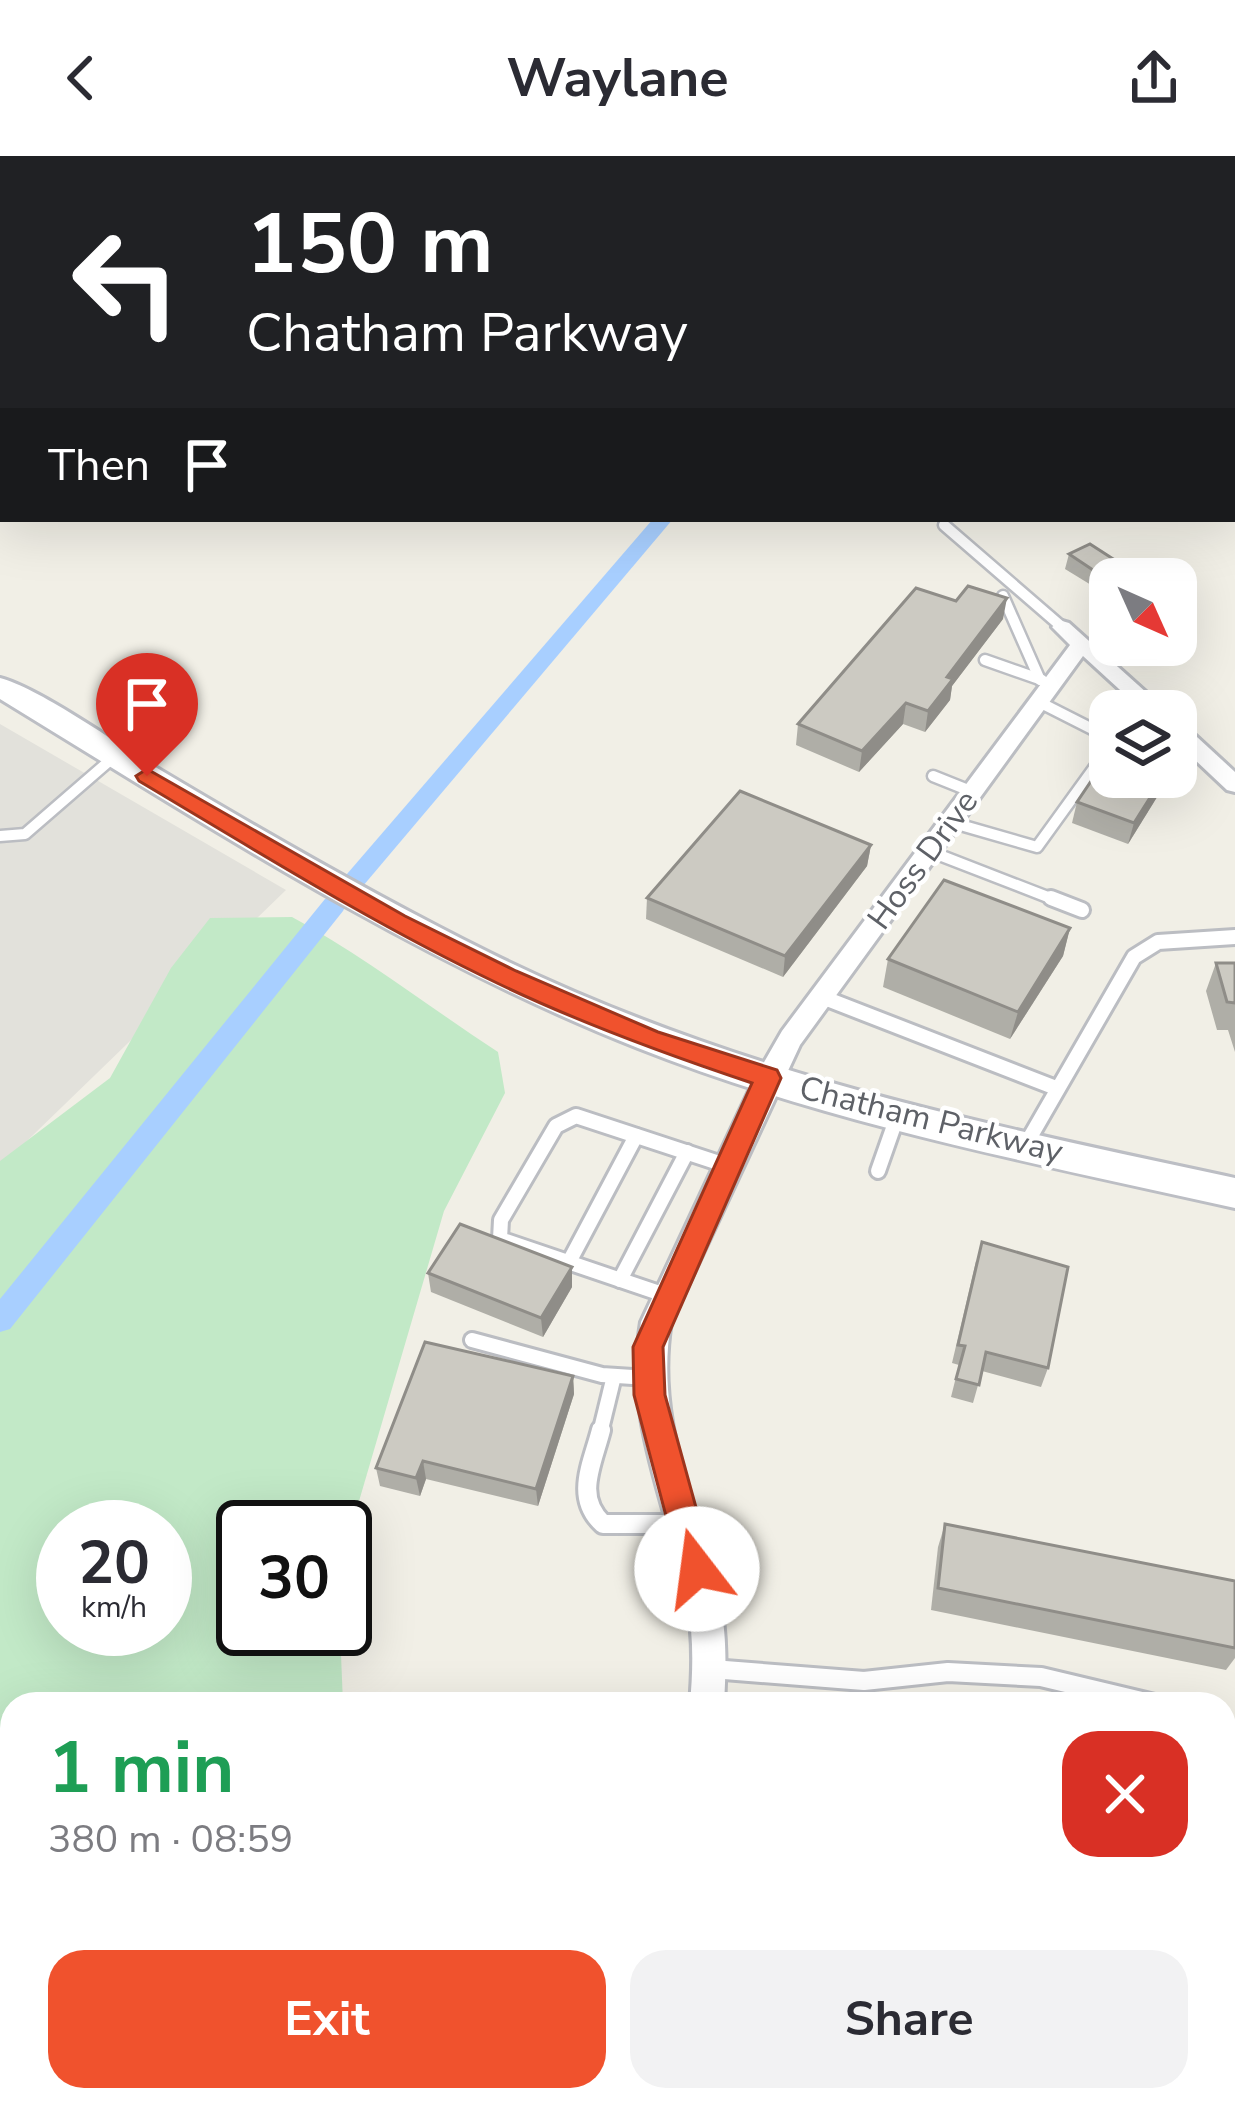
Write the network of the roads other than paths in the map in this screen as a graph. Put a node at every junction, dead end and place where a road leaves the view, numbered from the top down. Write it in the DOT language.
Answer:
graph roads {
  1 [pos="944,525"];
  2 [pos="1003,596"];
  3 [pos="1072,635"];
  4 [pos="985,659"];
  5 [pos="0,687"];
  6 [pos="1044,688"];
  7 [pos="1133,690"];
  8 [pos="1089,725"];
  9 [pos="1197,750"];
  10 [pos="115,756"];
  11 [pos="1089,772"];
  12 [pos="932,776"];
  13 [pos="1235,785"];
  14 [pos="973,792"];
  15 [pos="950,822"];
  16 [pos="0,836"];
  17 [pos="929,851"];
  18 [pos="1082,910"];
  19 [pos="1235,937"];
  20 [pos="822,997"];
  21 [pos="768,1078"];
  22 [pos="1056,1088"];
  23 [pos="896,1117"];
  24 [pos="636,1136"];
  25 [pos="1024,1145"];
  26 [pos="687,1152"];
  27 [pos="728,1166"];
  28 [pos="878,1171"];
  29 [pos="1235,1193"];
  30 [pos="568,1262"];
  31 [pos="620,1280"];
  32 [pos="668,1296"];
  33 [pos="472,1340"];
  34 [pos="614,1376"];
  35 [pos="648,1378"];
  36 [pos="685,1525"];
  37 [pos="712,1669"];
  38 [pos="709,1692"];
  39 [pos="1104,1692"];
  1 -- 3 [label="lane"];
  2 -- 6 [label="lane"];
  3 -- 6 [label="street, Hoss Drive"];
  3 -- 7 [label="street"];
  4 -- 6 [label="lane"];
  5 -- 10 [label="main road, Chatham Parkway"];
  6 -- 8 [label="lane"];
  6 -- 14 [label="street, Hoss Drive"];
  9 -- 13 [label="street"];
  10 -- 16 [label="lane"];
  10 -- 21 [label="main road, Chatham Parkway"];
  11 -- 15 [label="lane"];
  12 -- 14 [label="lane"];
  14 -- 15 [label="street, Hoss Drive"];
  15 -- 17 [label="street, Hoss Drive"];
  17 -- 18 [label="lane"];
  17 -- 20 [label="street, Hoss Drive"];
  19 -- 22 [label="lane"];
  20 -- 21 [label="street, Hoss Drive"];
  20 -- 22 [label="lane"];
  21 -- 23 [label="main road, Chatham Parkway"];
  21 -- 27 [label="street, Hoss Drive"];
  22 -- 25 [label="lane"];
  23 -- 25 [label="main road, Chatham Parkway"];
  23 -- 28 [label="lane"];
  24 -- 26 [label="lane"];
  24 -- 30 [label="lane"];
  24 -- 30 [label="lane"];
  25 -- 29 [label="main road, Chatham Parkway"];
  26 -- 27 [label="lane"];
  26 -- 31 [label="lane"];
  27 -- 32 [label="street, Hoss Drive"];
  30 -- 31 [label="lane"];
  31 -- 32 [label="lane"];
  32 -- 35 [label="street, Hoss Drive"];
  33 -- 34 [label="lane"];
  34 -- 35 [label="lane"];
  34 -- 36 [label="lane"];
  35 -- 36 [label="street"];
  36 -- 37 [label="street"];
  37 -- 38 [label="street"];
  37 -- 39 [label="lane"];
}
